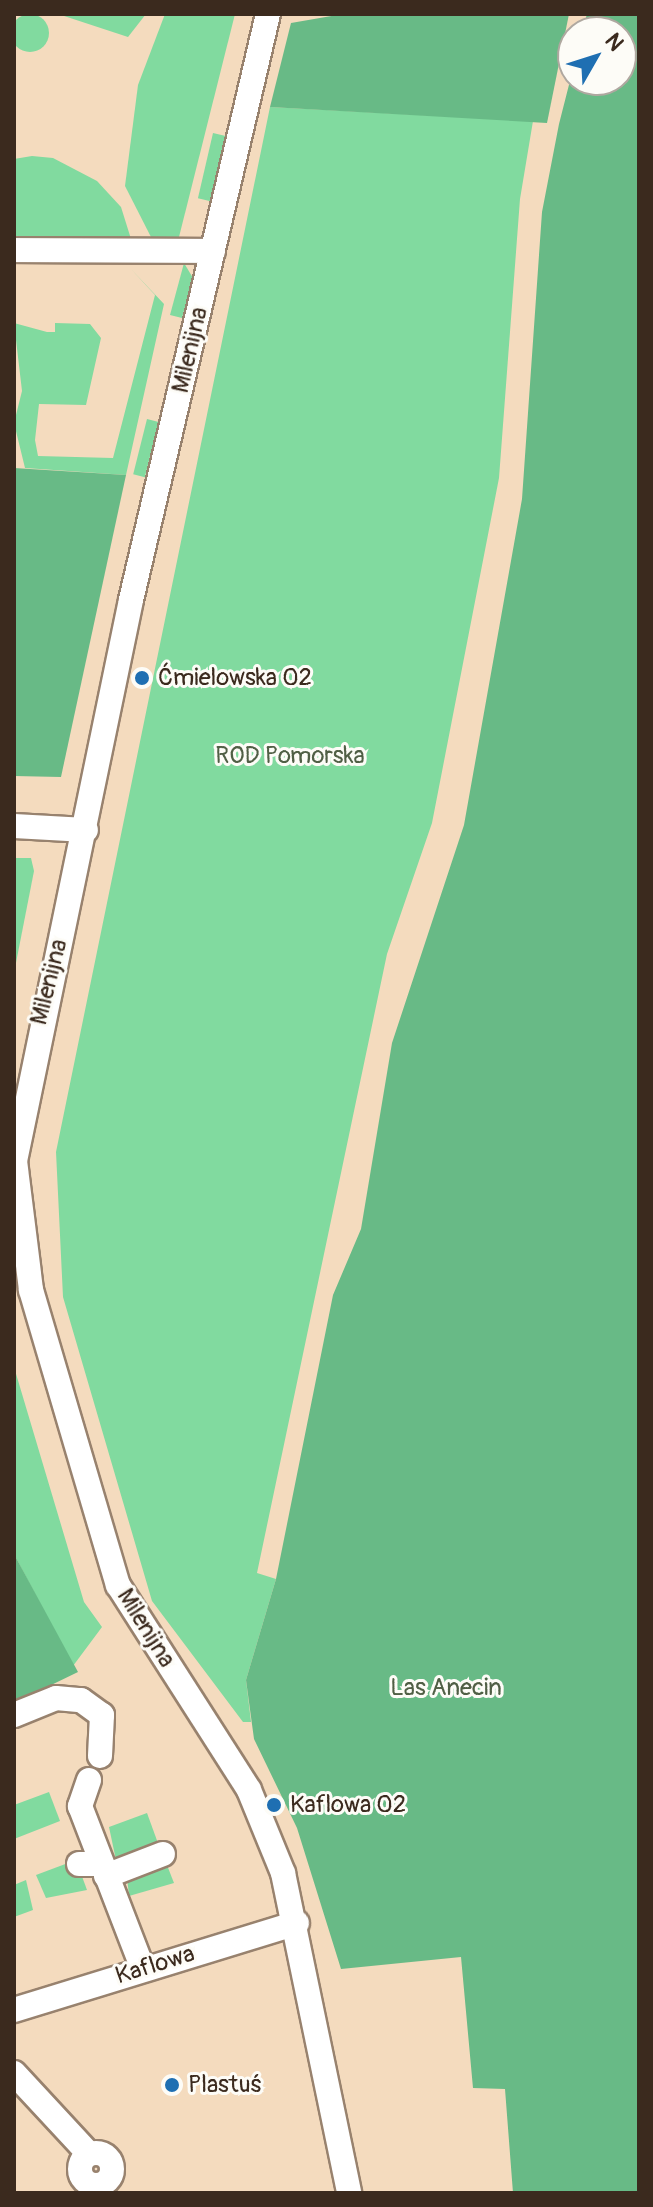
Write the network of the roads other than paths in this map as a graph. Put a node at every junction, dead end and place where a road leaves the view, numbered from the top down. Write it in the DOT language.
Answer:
graph roads {
  1 [pos="268,14"];
  2 [pos="14,250"];
  3 [pos="213,251"];
  4 [pos="14,826"];
  5 [pos="86,830"];
  6 [pos="14,1715"];
  7 [pos="100,1756"];
  8 [pos="89,1780"];
  9 [pos="163,1854"];
  10 [pos="95,1868"];
  11 [pos="297,1923"];
  12 [pos="143,1969"];
  13 [pos="14,2010"];
  14 [pos="14,2073"];
  15 [pos="110,2187"];
  16 [pos="349,2193"];
  1 -- 3 [label="street, Milenijna"];
  2 -- 3 [label="street"];
  3 -- 5 [label="street, Milenijna"];
  4 -- 5 [label="street"];
  5 -- 11 [label="street, Milenijna"];
  6 -- 7 [label="street"];
  8 -- 10 [label="street"];
  9 -- 10 [label="street"];
  10 -- 12 [label="street"];
  11 -- 12 [label="street, Kaflowa"];
  11 -- 16 [label="street, Milenijna"];
  12 -- 13 [label="street, Kaflowa"];
  14 -- 15 [label="street"];
}
